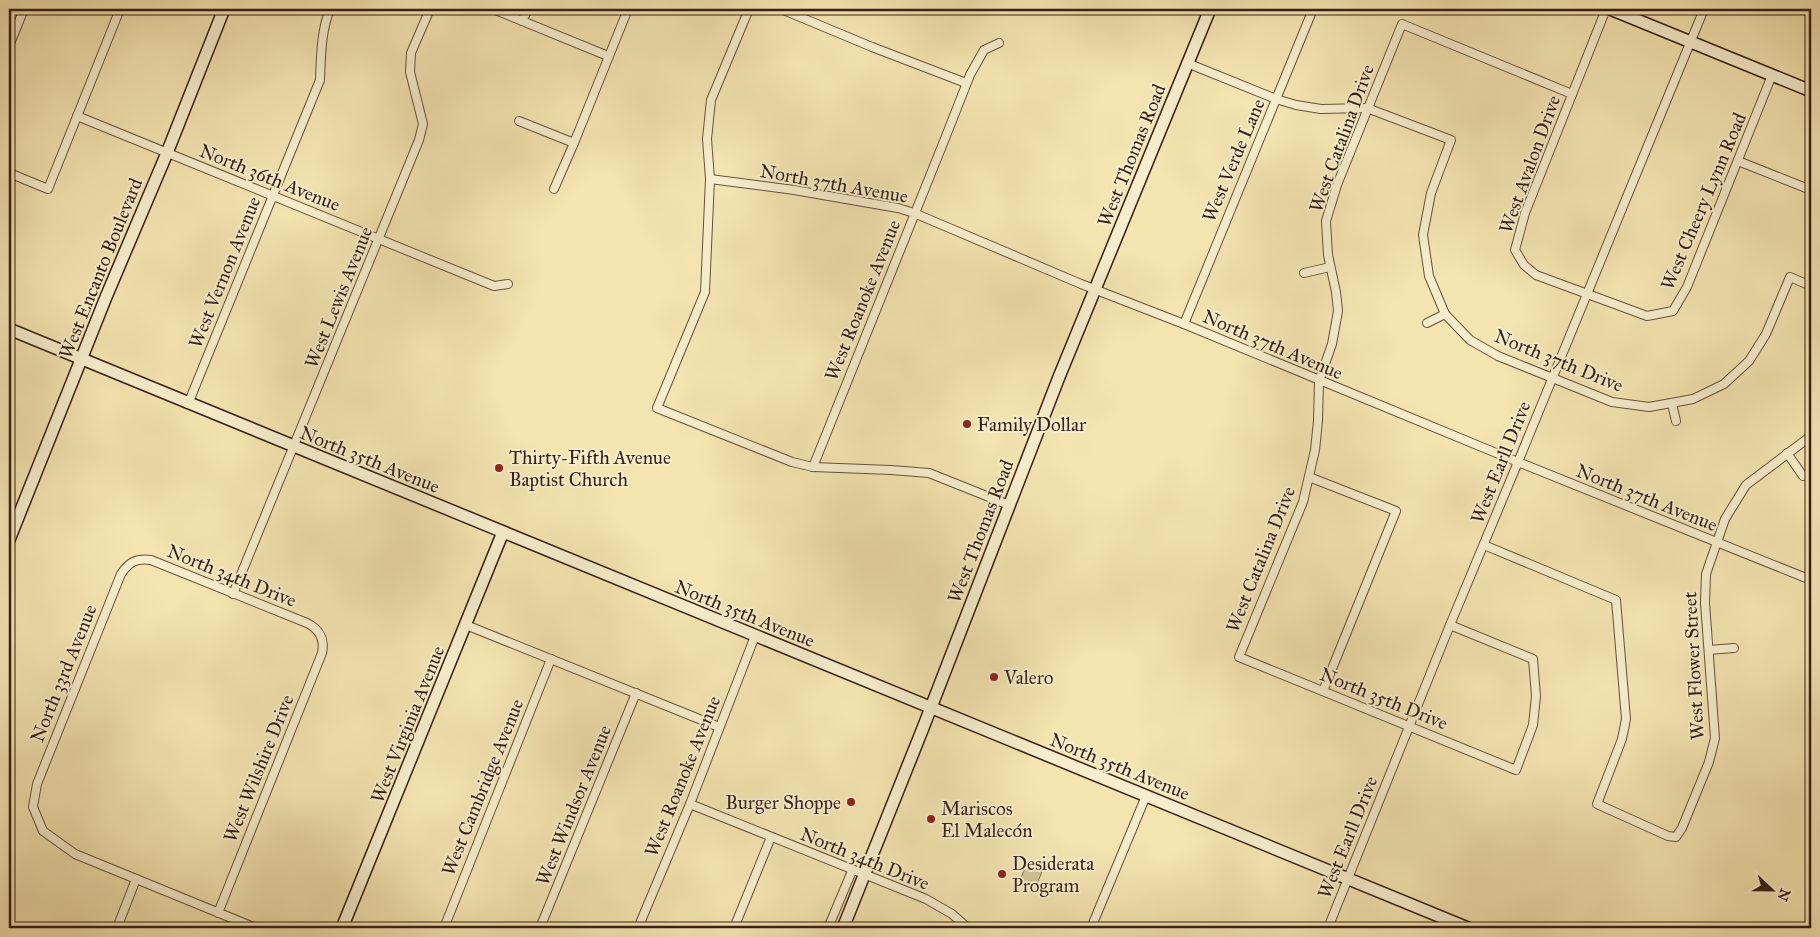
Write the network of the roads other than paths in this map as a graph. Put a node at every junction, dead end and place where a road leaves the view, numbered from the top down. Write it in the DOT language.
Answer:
graph roads {
  1 [pos="24,9"];
  2 [pos="120,9"];
  3 [pos="224,9"];
  4 [pos="330,9"];
  5 [pos="430,9"];
  6 [pos="493,9"];
  7 [pos="528,9"];
  8 [pos="628,9"];
  9 [pos="749,9"];
  10 [pos="781,9"];
  11 [pos="1210,9"];
  12 [pos="1313,9"];
  13 [pos="1608,9"];
  14 [pos="1704,9"];
  15 [pos="522,21"];
  16 [pos="1691,41"];
  17 [pos="999,42"];
  18 [pos="9,46"];
  19 [pos="608,56"];
  20 [pos="1187,64"];
  21 [pos="1772,75"];
  22 [pos="966,83"];
  23 [pos="1811,91"];
  24 [pos="1572,94"];
  25 [pos="1276,99"];
  26 [pos="1367,108"];
  27 [pos="77,116"];
  28 [pos="519,121"];
  29 [pos="574,143"];
  30 [pos="167,152"];
  31 [pos="1738,161"];
  32 [pos="9,173"];
  33 [pos="710,179"];
  34 [pos="554,189"];
  35 [pos="1811,190"];
  36 [pos="273,195"];
  37 [pos="914,214"];
  38 [pos="380,239"];
  39 [pos="1330,267"];
  40 [pos="1304,273"];
  41 [pos="508,284"];
  42 [pos="1811,286"];
  43 [pos="1094,289"];
  44 [pos="1587,293"];
  45 [pos="1445,314"];
  46 [pos="1427,323"];
  47 [pos="1184,324"];
  48 [pos="9,329"];
  49 [pos="82,359"];
  50 [pos="1552,378"];
  51 [pos="1319,381"];
  52 [pos="188,404"];
  53 [pos="1672,404"];
  54 [pos="1676,422"];
  55 [pos="1811,436"];
  56 [pos="294,447"];
  57 [pos="1787,453"];
  58 [pos="1518,462"];
  59 [pos="813,467"];
  60 [pos="1803,476"];
  61 [pos="1309,477"];
  62 [pos="1009,505"];
  63 [pos="503,532"];
  64 [pos="9,540"];
  65 [pos="1717,542"];
  66 [pos="1484,545"];
  67 [pos="128,563"];
  68 [pos="1811,580"];
  69 [pos="233,594"];
  70 [pos="466,624"];
  71 [pos="1450,625"];
  72 [pos="320,635"];
  73 [pos="755,636"];
  74 [pos="1734,648"];
  75 [pos="1709,650"];
  76 [pos="1239,657"];
  77 [pos="552,659"];
  78 [pos="1323,691"];
  79 [pos="636,693"];
  80 [pos="930,708"];
  81 [pos="1410,726"];
  82 [pos="719,727"];
  83 [pos="1146,796"];
  84 [pos="690,804"];
  85 [pos="771,837"];
  86 [pos="852,870"];
  87 [pos="864,876"];
  88 [pos="1347,879"];
  89 [pos="136,880"];
  90 [pos="218,913"];
  91 [pos="117,928"];
  92 [pos="256,928"];
  93 [pos="342,928"];
  94 [pos="444,928"];
  95 [pos="540,928"];
  96 [pos="638,928"];
  97 [pos="734,928"];
  98 [pos="828,928"];
  99 [pos="843,928"];
  100 [pos="968,928"];
  101 [pos="1091,928"];
  102 [pos="1328,928"];
  103 [pos="1468,928"];
  1 -- 18 [label="street"];
  2 -- 27 [label="street"];
  3 -- 30 [label="main road, West Encanto Boulevard"];
  4 -- 36 [label="street, West Vernon Avenue"];
  5 -- 38 [label="street, West Lewis Avenue"];
  6 -- 15 [label="street"];
  7 -- 15 [label="street"];
  8 -- 19 [label="street"];
  9 -- 33 [label="street"];
  10 -- 22 [label="street"];
  11 -- 20 [label="main road, West Thomas Road"];
  12 -- 25 [label="street, West Verde Lane"];
  13 -- 16 [label="main road"];
  13 -- 24 [label="street, West Avalon Drive"];
  14 -- 16 [label="street, West Earll Drive"];
  15 -- 19 [label="street"];
  16 -- 21 [label="main road"];
  16 -- 44 [label="street, West Earll Drive"];
  17 -- 22 [label="street, West Roanoke Avenue"];
  19 -- 29 [label="street"];
  20 -- 25 [label="street"];
  20 -- 43 [label="main road, West Thomas Road"];
  21 -- 23 [label="main road"];
  21 -- 31 [label="street, West Cheery Lynn Road"];
  22 -- 37 [label="street, West Roanoke Avenue"];
  24 -- 26 [label="street, West Catalina Drive"];
  24 -- 44 [label="street, West Avalon Drive"];
  25 -- 26 [label="street"];
  25 -- 47 [label="street, West Verde Lane"];
  26 -- 39 [label="street, West Catalina Drive"];
  26 -- 45 [label="street, North 37th Drive"];
  27 -- 30 [label="street, North 36th Avenue"];
  27 -- 32 [label="street"];
  28 -- 29 [label="street"];
  29 -- 34 [label="street"];
  30 -- 36 [label="street, North 36th Avenue"];
  30 -- 49 [label="main road, West Encanto Boulevard"];
  31 -- 35 [label="street"];
  31 -- 44 [label="street, West Cheery Lynn Road"];
  33 -- 37 [label="street, North 37th Avenue"];
  33 -- 59 [label="street"];
  36 -- 38 [label="street, North 36th Avenue"];
  36 -- 52 [label="street, West Vernon Avenue"];
  37 -- 43 [label="street, North 37th Avenue"];
  37 -- 59 [label="street, West Roanoke Avenue"];
  38 -- 41 [label="street, North 36th Avenue"];
  38 -- 56 [label="street, West Lewis Avenue"];
  39 -- 40 [label="street"];
  39 -- 51 [label="street, West Catalina Drive"];
  42 -- 53 [label="street, North 37th Drive"];
  43 -- 47 [label="street, North 37th Avenue"];
  43 -- 62 [label="main road, West Thomas Road"];
  44 -- 50 [label="street, West Earll Drive"];
  45 -- 46 [label="street"];
  45 -- 50 [label="street, North 37th Drive"];
  47 -- 51 [label="street, North 37th Avenue"];
  48 -- 49 [label="main road, North 35th Avenue"];
  49 -- 52 [label="main road, North 35th Avenue"];
  49 -- 64 [label="main road, West Encanto Boulevard"];
  50 -- 53 [label="street, North 37th Drive"];
  50 -- 58 [label="street, West Earll Drive"];
  51 -- 58 [label="street, North 37th Avenue"];
  51 -- 61 [label="street, West Catalina Drive"];
  52 -- 56 [label="main road, North 35th Avenue"];
  53 -- 54 [label="street"];
  55 -- 57 [label="street, West Flower Street"];
  56 -- 63 [label="main road, North 35th Avenue"];
  56 -- 69 [label="street, West Lewis Avenue"];
  57 -- 60 [label="street"];
  57 -- 65 [label="street, West Flower Street"];
  58 -- 65 [label="street, North 37th Avenue"];
  58 -- 66 [label="street, West Earll Drive"];
  59 -- 62 [label="street"];
  61 -- 76 [label="street, West Catalina Drive"];
  61 -- 78 [label="street"];
  62 -- 80 [label="main road, West Thomas Road"];
  63 -- 70 [label="main road, West Virginia Avenue"];
  63 -- 73 [label="main road, North 35th Avenue"];
  65 -- 68 [label="street, North 37th Avenue"];
  65 -- 75 [label="street, West Flower Street"];
  66 -- 71 [label="street, West Earll Drive"];
  66 -- 75 [label="street, West Flower Street"];
  67 -- 69 [label="street, North 34th Drive"];
  67 -- 89 [label="street, North 33rd Avenue"];
  69 -- 72 [label="street, North 34th Drive"];
  70 -- 77 [label="street"];
  70 -- 93 [label="main road, West Virginia Avenue"];
  71 -- 81 [label="street, West Earll Drive"];
  71 -- 81 [label="street, North 35th Drive"];
  72 -- 90 [label="street, West Wilshire Drive"];
  73 -- 80 [label="main road, North 35th Avenue"];
  73 -- 82 [label="street, West Roanoke Avenue"];
  74 -- 75 [label="street"];
  76 -- 78 [label="street, North 35th Drive"];
  77 -- 79 [label="street"];
  77 -- 94 [label="street, West Cambridge Avenue"];
  78 -- 81 [label="street, North 35th Drive"];
  79 -- 82 [label="street"];
  79 -- 95 [label="street, West Windsor Avenue"];
  80 -- 83 [label="main road, North 35th Avenue"];
  80 -- 87 [label="main road, West Thomas Road"];
  81 -- 88 [label="street, West Earll Drive"];
  82 -- 84 [label="street, West Roanoke Avenue"];
  83 -- 88 [label="main road, North 35th Avenue"];
  83 -- 101 [label="street"];
  84 -- 85 [label="street, North 34th Drive"];
  84 -- 96 [label="street, West Roanoke Avenue"];
  85 -- 86 [label="street, North 34th Drive"];
  85 -- 97 [label="street"];
  86 -- 87 [label="street, North 34th Drive"];
  86 -- 98 [label="street"];
  87 -- 99 [label="main road, West Thomas Road"];
  87 -- 100 [label="street, North 34th Drive"];
  88 -- 102 [label="street, West Earll Drive"];
  88 -- 103 [label="main road, North 35th Avenue"];
  89 -- 90 [label="street, North 33rd Avenue"];
  89 -- 91 [label="street"];
  90 -- 92 [label="street, North 33rd Avenue"];
}
